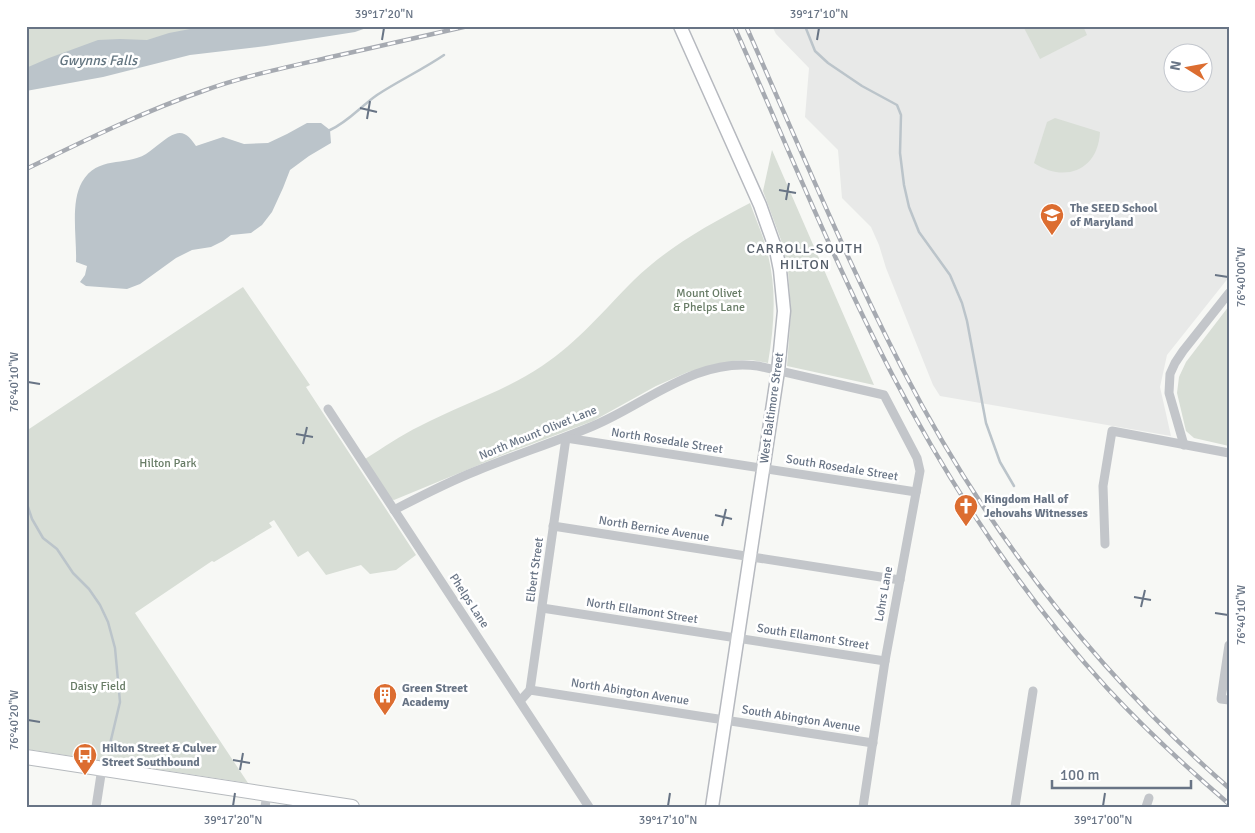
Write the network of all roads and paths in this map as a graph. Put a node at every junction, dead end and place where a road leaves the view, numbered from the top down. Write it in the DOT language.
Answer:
graph roads {
  1 [pos="680,26"];
  2 [pos="1229,293"];
  3 [pos="778,371"];
  4 [pos="884,395"];
  5 [pos="328,409"];
  6 [pos="566,438"];
  7 [pos="1184,445"];
  8 [pos="1229,453"];
  9 [pos="763,468"];
  10 [pos="916,492"];
  11 [pos="394,510"];
  12 [pos="553,526"];
  13 [pos="1106,544"];
  14 [pos="750,556"];
  15 [pos="900,580"];
  16 [pos="542,608"];
  17 [pos="738,638"];
  18 [pos="1229,646"];
  19 [pos="885,661"];
  20 [pos="530,690"];
  21 [pos="1033,691"];
  22 [pos="1225,699"];
  23 [pos="520,701"];
  24 [pos="725,720"];
  25 [pos="873,743"];
  26 [pos="26,757"];
  27 [pos="102,768"];
  28 [pos="266,800"];
  29 [pos="96,807"];
  30 [pos="352,807"];
  31 [pos="589,807"];
  32 [pos="712,807"];
  33 [pos="863,807"];
  34 [pos="1015,807"];
  1 -- 3 [label="main road, West Baltimore Street"];
  2 -- 7 [label="street"];
  3 -- 4 [label="street, North Mount Olivet Lane"];
  3 -- 6 [label="street, North Mount Olivet Lane"];
  3 -- 9 [label="main road, West Baltimore Street"];
  4 -- 10 [label="street, Lohrs Lane"];
  5 -- 11 [label="street, Phelps Lane"];
  6 -- 9 [label="street, North Rosedale Street"];
  6 -- 11 [label="street, North Mount Olivet Lane"];
  6 -- 12 [label="street, Elbert Street"];
  7 -- 8 [label="street"];
  7 -- 13 [label="street"];
  9 -- 10 [label="street, South Rosedale Street"];
  9 -- 14 [label="main road, West Baltimore Street"];
  10 -- 15 [label="street, Lohrs Lane"];
  11 -- 23 [label="street, Phelps Lane"];
  12 -- 14 [label="street, North Bernice Avenue"];
  12 -- 16 [label="street, Elbert Street"];
  14 -- 15 [label="street, North Bernice Avenue"];
  14 -- 17 [label="main road, West Baltimore Street"];
  15 -- 19 [label="street, Lohrs Lane"];
  16 -- 17 [label="street, North Ellamont Street"];
  16 -- 20 [label="street, Elbert Street"];
  17 -- 19 [label="street, South Ellamont Street"];
  17 -- 24 [label="main road, West Baltimore Street"];
  18 -- 22 [label="street"];
  19 -- 25 [label="street, Lohrs Lane"];
  20 -- 23 [label="street"];
  20 -- 24 [label="street, North Abington Avenue"];
  21 -- 34 [label="street"];
  23 -- 31 [label="street, Phelps Lane"];
  24 -- 25 [label="street, South Abington Avenue"];
  24 -- 32 [label="main road, West Baltimore Street"];
  25 -- 33 [label="street, Lohrs Lane"];
  26 -- 27 [label="main road"];
  27 -- 28 [label="main road"];
  27 -- 29 [label="street"];
  28 -- 30 [label="main road"];
}
